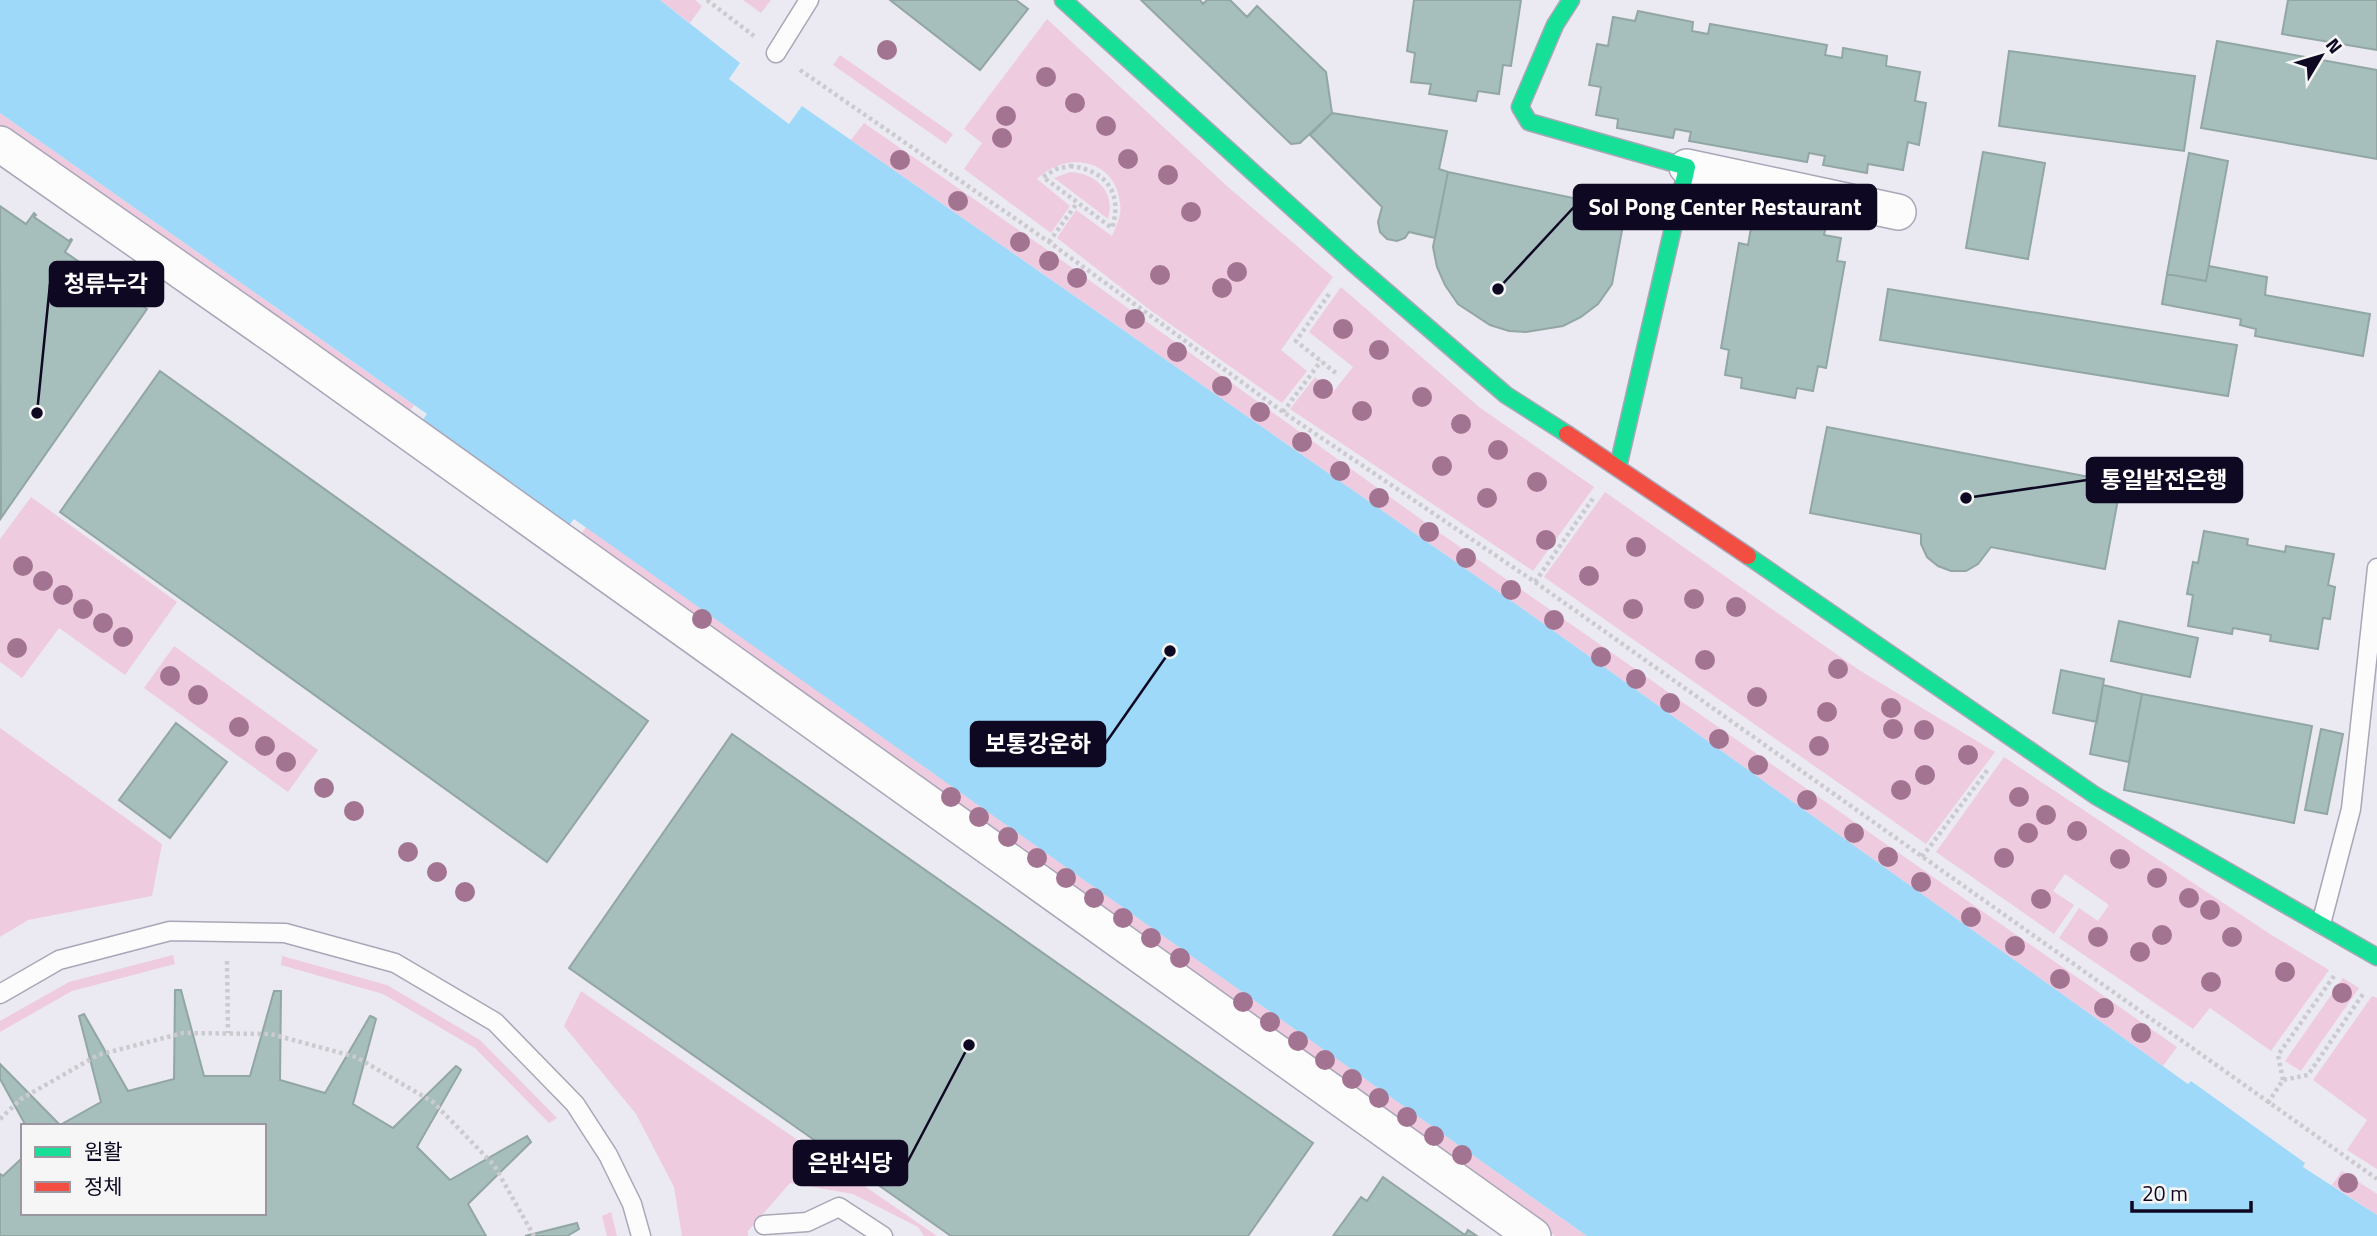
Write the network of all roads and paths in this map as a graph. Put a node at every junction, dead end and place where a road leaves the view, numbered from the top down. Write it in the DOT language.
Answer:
graph roads {
  1 [pos="706,0"];
  2 [pos="809,0"];
  3 [pos="1063,0"];
  4 [pos="1571,0"];
  5 [pos="776,53"];
  6 [pos="0,144"];
  7 [pos="1687,167"];
  8 [pos="1077,203"];
  9 [pos="1898,212"];
  10 [pos="1049,242"];
  11 [pos="1352,262"];
  12 [pos="1321,361"];
  13 [pos="1337,374"];
  14 [pos="1283,412"];
  15 [pos="1618,467"];
  16 [pos="2377,568"];
  17 [pos="1992,765"];
  18 [pos="1922,857"];
  19 [pos="2321,925"];
  20 [pos="227,957"];
  21 [pos="2377,957"];
  22 [pos="2337,971"];
  23 [pos="2367,988"];
  24 [pos="0,994"];
  25 [pos="228,1033"];
  26 [pos="2283,1080"];
  27 [pos="2268,1103"];
  28 [pos="0,1119"];
  29 [pos="2377,1179"];
  30 [pos="765,1225"];
  31 [pos="534,1236"];
  32 [pos="641,1236"];
  33 [pos="883,1236"];
  34 [pos="1533,1236"];
  1 -- 5 [label="path"];
  2 -- 5 [label="lane"];
  3 -- 11 [label="street"];
  4 -- 7 [label="street"];
  5 -- 10 [label="path"];
  6 -- 34 [label="street"];
  7 -- 9 [label="street"];
  7 -- 15 [label="street"];
  8 -- 8 [label="path"];
  8 -- 10 [label="path"];
  10 -- 14 [label="path"];
  11 -- 12 [label="path"];
  11 -- 15 [label="street"];
  12 -- 13 [label="path"];
  12 -- 14 [label="path"];
  14 -- 18 [label="path"];
  15 -- 19 [label="street"];
  16 -- 19 [label="lane"];
  17 -- 18 [label="path"];
  18 -- 27 [label="path"];
  19 -- 21 [label="street"];
  20 -- 25 [label="path"];
  22 -- 26 [label="path"];
  23 -- 26 [label="path"];
  24 -- 32 [label="lane"];
  25 -- 28 [label="path"];
  25 -- 31 [label="path"];
  26 -- 27 [label="path"];
  27 -- 29 [label="path"];
  30 -- 33 [label="lane"];
}
